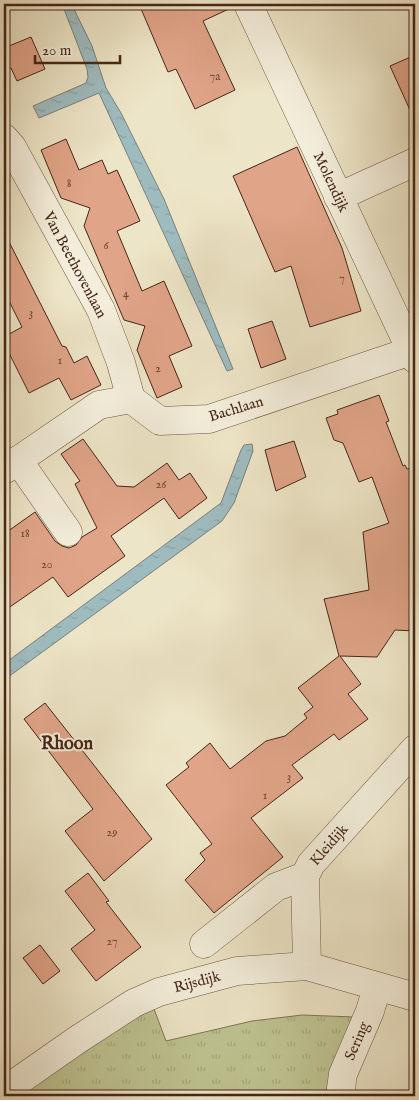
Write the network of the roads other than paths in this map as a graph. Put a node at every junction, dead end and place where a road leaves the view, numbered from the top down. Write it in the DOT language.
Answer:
graph roads {
  1 [pos="248,4"];
  2 [pos="4,138"];
  3 [pos="415,162"];
  4 [pos="338,197"];
  5 [pos="413,355"];
  6 [pos="131,399"];
  7 [pos="11,465"];
  8 [pos="68,532"];
  9 [pos="415,749"];
  10 [pos="305,876"];
  11 [pos="204,944"];
  12 [pos="307,966"];
  13 [pos="377,986"];
  14 [pos="415,997"];
  15 [pos="4,1091"];
  16 [pos="340,1096"];
  1 -- 4 [label="street, Molendijk"];
  2 -- 6 [label="street, Van Beethovenlaan"];
  3 -- 4 [label="street"];
  4 -- 5 [label="street, Molendijk"];
  5 -- 6 [label="street, Bachlaan"];
  6 -- 7 [label="street"];
  7 -- 8 [label="street"];
  9 -- 10 [label="street, Kleidijk"];
  10 -- 11 [label="street"];
  10 -- 12 [label="street, Kleidijk"];
  12 -- 13 [label="street, Rijsdijk"];
  12 -- 15 [label="street, Rijsdijk"];
  13 -- 14 [label="street, Rijsdijk"];
  13 -- 16 [label="street, Sering"];
}
